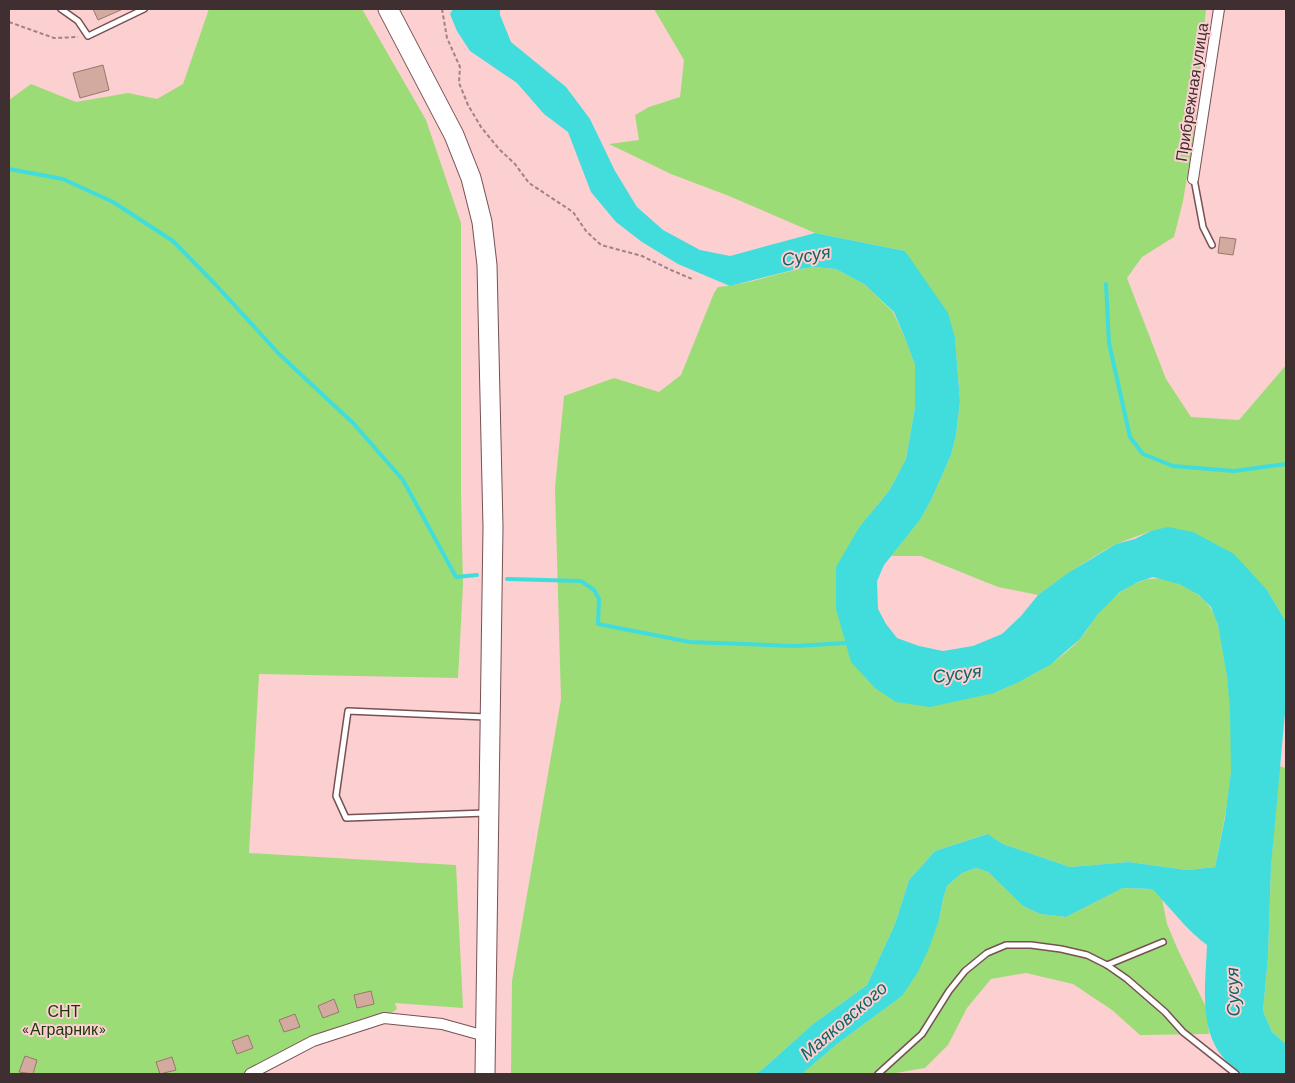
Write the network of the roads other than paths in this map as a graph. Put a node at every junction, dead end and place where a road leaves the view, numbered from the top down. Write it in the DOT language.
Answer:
graph roads {
  1 [pos="61,9"];
  2 [pos="144,9"];
  3 [pos="388,9"];
  4 [pos="1219,9"];
  5 [pos="1193,179"];
  6 [pos="1212,245"];
  7 [pos="490,717"];
  8 [pos="488,812"];
  9 [pos="1163,942"];
  10 [pos="1107,965"];
  11 [pos="485,1036"];
  12 [pos="250,1074"];
  13 [pos="484,1074"];
  14 [pos="878,1074"];
  15 [pos="1236,1074"];
  1 -- 2 [label="lane"];
  3 -- 7 [label="highway"];
  4 -- 5 [label="street, Прибрежная улица"];
  5 -- 6 [label="lane"];
  7 -- 8 [label="highway"];
  7 -- 8 [label="lane"];
  8 -- 11 [label="highway"];
  9 -- 10 [label="lane"];
  10 -- 14 [label="lane"];
  10 -- 15 [label="lane"];
  11 -- 12 [label="street"];
  11 -- 13 [label="highway"];
}
